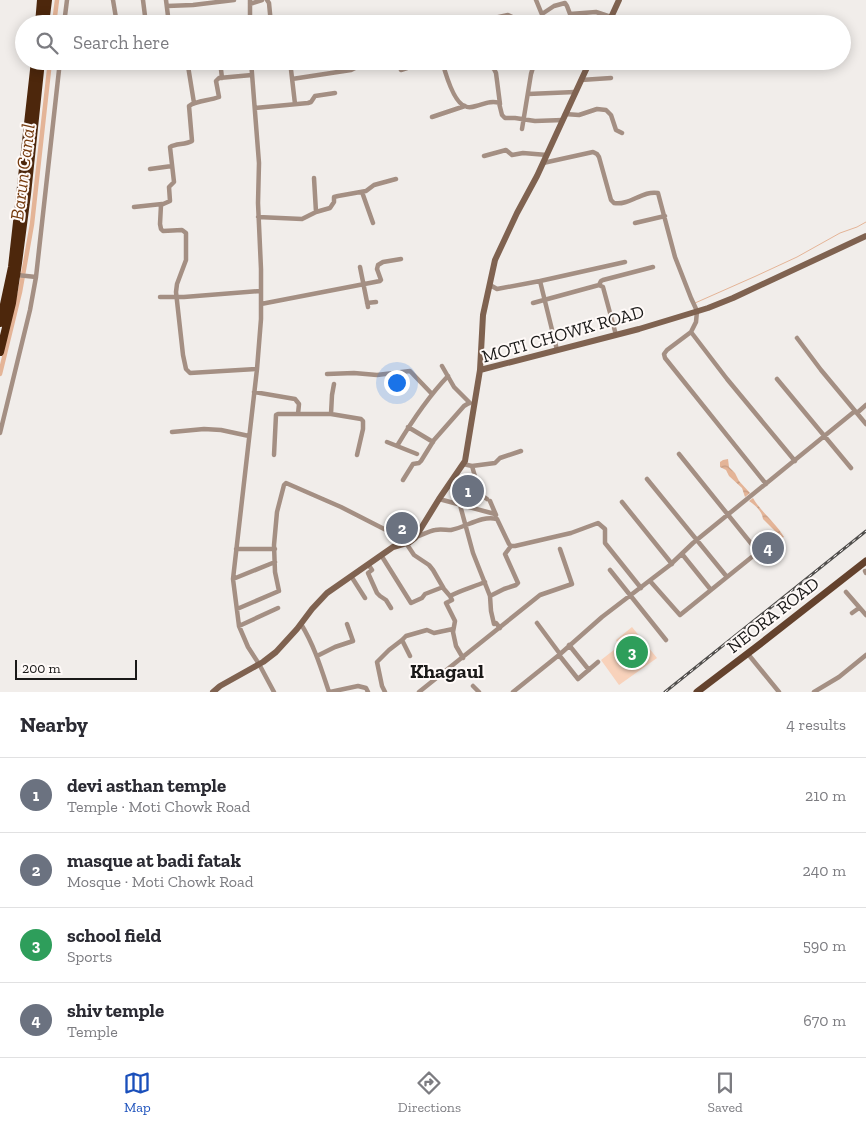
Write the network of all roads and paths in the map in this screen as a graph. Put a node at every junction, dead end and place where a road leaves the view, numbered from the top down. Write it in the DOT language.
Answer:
graph roads {
  1 [pos="41,0"];
  2 [pos="48,0"];
  3 [pos="67,0"];
  4 [pos="113,0"];
  5 [pos="143,0"];
  6 [pos="234,0"];
  7 [pos="262,0"];
  8 [pos="267,0"];
  9 [pos="536,0"];
  10 [pos="619,0"];
  11 [pos="250,2"];
  12 [pos="166,3"];
  13 [pos="554,3"];
  14 [pos="542,14"];
  15 [pos="40,15"];
  16 [pos="46,15"];
  17 [pos="65,15"];
  18 [pos="116,15"];
  19 [pos="145,15"];
  20 [pos="250,15"];
  21 [pos="270,15"];
  22 [pos="605,15"];
  23 [pos="612,15"];
  24 [pos="34,70"];
  25 [pos="40,70"];
  26 [pos="59,70"];
  27 [pos="189,70"];
  28 [pos="221,70"];
  29 [pos="252,70"];
  30 [pos="291,70"];
  31 [pos="351,70"];
  32 [pos="445,70"];
  33 [pos="494,70"];
  34 [pos="532,70"];
  35 [pos="586,70"];
  36 [pos="252,75"];
  37 [pos="222,78"];
  38 [pos="611,78"];
  39 [pos="292,79"];
  40 [pos="581,80"];
  41 [pos="335,92"];
  42 [pos="575,92"];
  43 [pos="528,94"];
  44 [pos="194,103"];
  45 [pos="295,104"];
  46 [pos="500,105"];
  47 [pos="465,106"];
  48 [pos="255,108"];
  49 [pos="432,117"];
  50 [pos="564,117"];
  51 [pos="524,120"];
  52 [pos="522,129"];
  53 [pos="622,133"];
  54 [pos="546,155"];
  55 [pos="484,156"];
  56 [pos="543,163"];
  57 [pos="172,166"];
  58 [pos="150,169"];
  59 [pos="314,178"];
  60 [pos="396,179"];
  61 [pos="362,192"];
  62 [pos="162,204"];
  63 [pos="134,207"];
  64 [pos="316,212"];
  65 [pos="665,216"];
  66 [pos="258,217"];
  67 [pos="373,223"];
  68 [pos="635,223"];
  69 [pos="866,236"];
  70 [pos="401,259"];
  71 [pos="625,262"];
  72 [pos="360,267"];
  73 [pos="653,267"];
  74 [pos="19,275"];
  75 [pos="34,277"];
  76 [pos="540,282"];
  77 [pos="363,284"];
  78 [pos="600,285"];
  79 [pos="490,286"];
  80 [pos="260,291"];
  81 [pos="160,296"];
  82 [pos="176,296"];
  83 [pos="544,300"];
  84 [pos="376,302"];
  85 [pos="533,303"];
  86 [pos="261,304"];
  87 [pos="697,311"];
  88 [pos="0,323"];
  89 [pos="691,332"];
  90 [pos="616,335"];
  91 [pos="797,338"];
  92 [pos="557,350"];
  93 [pos="0,352"];
  94 [pos="442,366"];
  95 [pos="257,369"];
  96 [pos="480,370"];
  97 [pos="327,374"];
  98 [pos="448,376"];
  99 [pos="777,379"];
  100 [pos="334,384"];
  101 [pos="254,392"];
  102 [pos="432,394"];
  103 [pos="472,404"];
  104 [pos="866,405"];
  105 [pos="856,412"];
  106 [pos="298,414"];
  107 [pos="331,414"];
  108 [pos="866,424"];
  109 [pos="408,427"];
  110 [pos="172,432"];
  111 [pos="0,433"];
  112 [pos="249,436"];
  113 [pos="824,437"];
  114 [pos="387,442"];
  115 [pos="433,442"];
  116 [pos="397,446"];
  117 [pos="520,451"];
  118 [pos="417,454"];
  119 [pos="679,454"];
  120 [pos="274,455"];
  121 [pos="357,455"];
  122 [pos="795,460"];
  123 [pos="463,464"];
  124 [pos="472,466"];
  125 [pos="851,468"];
  126 [pos="647,479"];
  127 [pos="403,480"];
  128 [pos="766,484"];
  129 [pos="439,499"];
  130 [pos="622,502"];
  131 [pos="460,505"];
  132 [pos="728,515"];
  133 [pos="496,517"];
  134 [pos="465,526"];
  135 [pos="415,538"];
  136 [pos="697,540"];
  137 [pos="406,543"];
  138 [pos="399,545"];
  139 [pos="511,546"];
  140 [pos="275,548"];
  141 [pos="236,549"];
  142 [pos="560,550"];
  143 [pos="682,554"];
  144 [pos="382,555"];
  145 [pos="866,561"];
  146 [pos="275,562"];
  147 [pos="368,564"];
  148 [pos="672,564"];
  149 [pos="610,570"];
  150 [pos="351,576"];
  151 [pos="727,577"];
  152 [pos="233,579"];
  153 [pos="650,581"];
  154 [pos="485,582"];
  155 [pos="443,587"];
  156 [pos="641,588"];
  157 [pos="711,590"];
  158 [pos="846,592"];
  159 [pos="450,596"];
  160 [pos="490,596"];
  161 [pos="630,596"];
  162 [pos="365,598"];
  163 [pos="278,608"];
  164 [pos="391,608"];
  165 [pos="859,608"];
  166 [pos="237,609"];
  167 [pos="852,613"];
  168 [pos="866,615"];
  169 [pos="537,623"];
  170 [pos="301,624"];
  171 [pos="347,624"];
  172 [pos="239,626"];
  173 [pos="500,628"];
  174 [pos="453,629"];
  175 [pos="402,640"];
  176 [pos="666,640"];
  177 [pos="569,645"];
  178 [pos="560,654"];
  179 [pos="748,654"];
  180 [pos="866,655"];
  181 [pos="317,656"];
  182 [pos="410,656"];
  183 [pos="463,658"];
  184 [pos="598,662"];
  185 [pos="259,664"];
  186 [pos="589,670"];
  187 [pos="474,686"];
  188 [pos="699,691"];
  189 [pos="213,692"];
  190 [pos="274,692"];
  191 [pos="330,692"];
  192 [pos="368,692"];
  193 [pos="385,692"];
  194 [pos="419,692"];
  195 [pos="479,692"];
  196 [pos="513,692"];
  197 [pos="779,692"];
  198 [pos="814,692"];
  1 -- 15 [label="highway"];
  2 -- 16 [label="highway"];
  3 -- 17 [label="street"];
  4 -- 18 [label="street"];
  5 -- 19 [label="street"];
  6 -- 12 [label="street"];
  7 -- 11 [label="street"];
  8 -- 21 [label="street"];
  9 -- 14 [label="street"];
  10 -- 23 [label="street"];
  11 -- 20 [label="street"];
  13 -- 14 [label="street"];
  13 -- 22 [label="street"];
  24 -- 88 [label="highway"];
  25 -- 74 [label="highway"];
  26 -- 75 [label="street"];
  27 -- 44 [label="street"];
  28 -- 37 [label="street"];
  29 -- 36 [label="street"];
  30 -- 39 [label="street"];
  31 -- 39 [label="street"];
  32 -- 47 [label="street"];
  33 -- 46 [label="street"];
  34 -- 43 [label="street"];
  35 -- 40 [label="street"];
  36 -- 37 [label="street"];
  36 -- 48 [label="street"];
  37 -- 44 [label="street"];
  38 -- 40 [label="street"];
  39 -- 45 [label="street"];
  40 -- 42 [label="street"];
  41 -- 45 [label="street"];
  42 -- 43 [label="street"];
  42 -- 50 [label="street"];
  43 -- 51 [label="street"];
  44 -- 57 [label="street"];
  45 -- 48 [label="street"];
  46 -- 47 [label="street"];
  46 -- 51 [label="street"];
  47 -- 49 [label="street"];
  48 -- 66 [label="street"];
  50 -- 51 [label="street"];
  50 -- 53 [label="street"];
  50 -- 54 [label="street"];
  51 -- 52 [label="street"];
  54 -- 55 [label="street"];
  54 -- 56 [label="street"];
  56 -- 65 [label="street"];
  56 -- 79 [label="street"];
  57 -- 58 [label="street"];
  57 -- 62 [label="street"];
  59 -- 64 [label="street"];
  60 -- 61 [label="street"];
  61 -- 64 [label="street"];
  61 -- 67 [label="street"];
  62 -- 63 [label="street"];
  62 -- 82 [label="street"];
  64 -- 66 [label="street"];
  65 -- 68 [label="street"];
  65 -- 87 [label="street"];
  66 -- 80 [label="street"];
  69 -- 87 [label="street, MOTI CHOWK ROAD"];
  70 -- 77 [label="street"];
  71 -- 76 [label="street"];
  72 -- 77 [label="street"];
  73 -- 78 [label="street"];
  74 -- 75 [label="street"];
  74 -- 93 [label="highway"];
  75 -- 111 [label="street"];
  76 -- 79 [label="street"];
  76 -- 83 [label="street"];
  77 -- 84 [label="street"];
  77 -- 86 [label="street"];
  78 -- 83 [label="street"];
  78 -- 90 [label="street"];
  79 -- 96 [label="street"];
  80 -- 82 [label="street"];
  80 -- 86 [label="street"];
  81 -- 82 [label="street"];
  82 -- 95 [label="street"];
  83 -- 85 [label="street"];
  83 -- 92 [label="street"];
  86 -- 95 [label="street"];
  87 -- 89 [label="street"];
  87 -- 90 [label="street, MOTI CHOWK ROAD"];
  89 -- 122 [label="street"];
  89 -- 128 [label="street"];
  90 -- 92 [label="street, MOTI CHOWK ROAD"];
  91 -- 105 [label="street"];
  92 -- 96 [label="street, MOTI CHOWK ROAD"];
  94 -- 98 [label="street"];
  95 -- 101 [label="street"];
  96 -- 103 [label="street, MOTI CHOWK ROAD"];
  97 -- 102 [label="street"];
  98 -- 102 [label="street"];
  98 -- 103 [label="street"];
  99 -- 113 [label="street"];
  100 -- 107 [label="street"];
  101 -- 106 [label="street"];
  101 -- 112 [label="street"];
  102 -- 109 [label="street"];
  103 -- 115 [label="street"];
  103 -- 123 [label="street, MOTI CHOWK ROAD"];
  104 -- 105 [label="street"];
  105 -- 108 [label="street"];
  105 -- 113 [label="street"];
  106 -- 107 [label="street"];
  106 -- 120 [label="street"];
  107 -- 121 [label="street"];
  109 -- 115 [label="street"];
  109 -- 116 [label="street"];
  110 -- 112 [label="street"];
  112 -- 141 [label="street"];
  113 -- 122 [label="street"];
  113 -- 125 [label="street"];
  114 -- 116 [label="street"];
  115 -- 127 [label="street"];
  116 -- 118 [label="street"];
  117 -- 124 [label="street"];
  119 -- 132 [label="street"];
  122 -- 128 [label="street"];
  123 -- 124 [label="street"];
  123 -- 129 [label="street, MOTI CHOWK ROAD"];
  124 -- 133 [label="street"];
  126 -- 136 [label="street"];
  128 -- 132 [label="street"];
  129 -- 131 [label="street"];
  129 -- 135 [label="street, MOTI CHOWK ROAD"];
  130 -- 148 [label="street"];
  131 -- 133 [label="street"];
  131 -- 134 [label="street"];
  132 -- 136 [label="street"];
  132 -- 151 [label="street"];
  133 -- 134 [label="street"];
  133 -- 139 [label="street"];
  134 -- 135 [label="street"];
  134 -- 154 [label="street"];
  135 -- 137 [label="street, MOTI CHOWK ROAD"];
  136 -- 143 [label="street"];
  136 -- 151 [label="street"];
  137 -- 138 [label="street, MOTI CHOWK ROAD"];
  137 -- 155 [label="street"];
  138 -- 140 [label="street"];
  138 -- 144 [label="street, MOTI CHOWK ROAD"];
  139 -- 156 [label="street"];
  139 -- 160 [label="street"];
  140 -- 141 [label="street"];
  140 -- 146 [label="street"];
  141 -- 152 [label="street"];
  142 -- 173 [label="street"];
  143 -- 148 [label="street"];
  143 -- 157 [label="street"];
  144 -- 147 [label="street, MOTI CHOWK ROAD"];
  144 -- 155 [label="street"];
  145 -- 179 [label="main road, NEORA ROAD"];
  146 -- 152 [label="street"];
  146 -- 166 [label="street"];
  147 -- 150 [label="street, MOTI CHOWK ROAD"];
  147 -- 164 [label="street"];
  148 -- 153 [label="street"];
  149 -- 161 [label="street"];
  150 -- 162 [label="street"];
  150 -- 170 [label="street, MOTI CHOWK ROAD"];
  151 -- 157 [label="street"];
  152 -- 166 [label="street"];
  153 -- 156 [label="street"];
  153 -- 157 [label="street"];
  154 -- 159 [label="street"];
  154 -- 160 [label="street"];
  155 -- 159 [label="street"];
  156 -- 161 [label="street"];
  158 -- 165 [label="street"];
  159 -- 174 [label="street"];
  160 -- 173 [label="street"];
  161 -- 176 [label="street"];
  161 -- 177 [label="street"];
  163 -- 172 [label="street"];
  165 -- 167 [label="street"];
  165 -- 168 [label="street"];
  166 -- 172 [label="street"];
  169 -- 178 [label="street"];
  170 -- 181 [label="street"];
  170 -- 185 [label="street, MOTI CHOWK ROAD"];
  171 -- 181 [label="street"];
  172 -- 185 [label="street"];
  173 -- 183 [label="street"];
  174 -- 175 [label="street"];
  174 -- 183 [label="street"];
  175 -- 182 [label="street"];
  175 -- 193 [label="street"];
  177 -- 178 [label="street"];
  177 -- 186 [label="street"];
  178 -- 186 [label="street"];
  178 -- 196 [label="street"];
  179 -- 188 [label="main road, NEORA ROAD"];
  179 -- 197 [label="street"];
  180 -- 198 [label="street"];
  181 -- 191 [label="street"];
  183 -- 194 [label="street"];
  184 -- 186 [label="street"];
  185 -- 189 [label="street, MOTI CHOWK ROAD"];
  185 -- 190 [label="street"];
  187 -- 195 [label="street"];
  191 -- 192 [label="street"];
}
